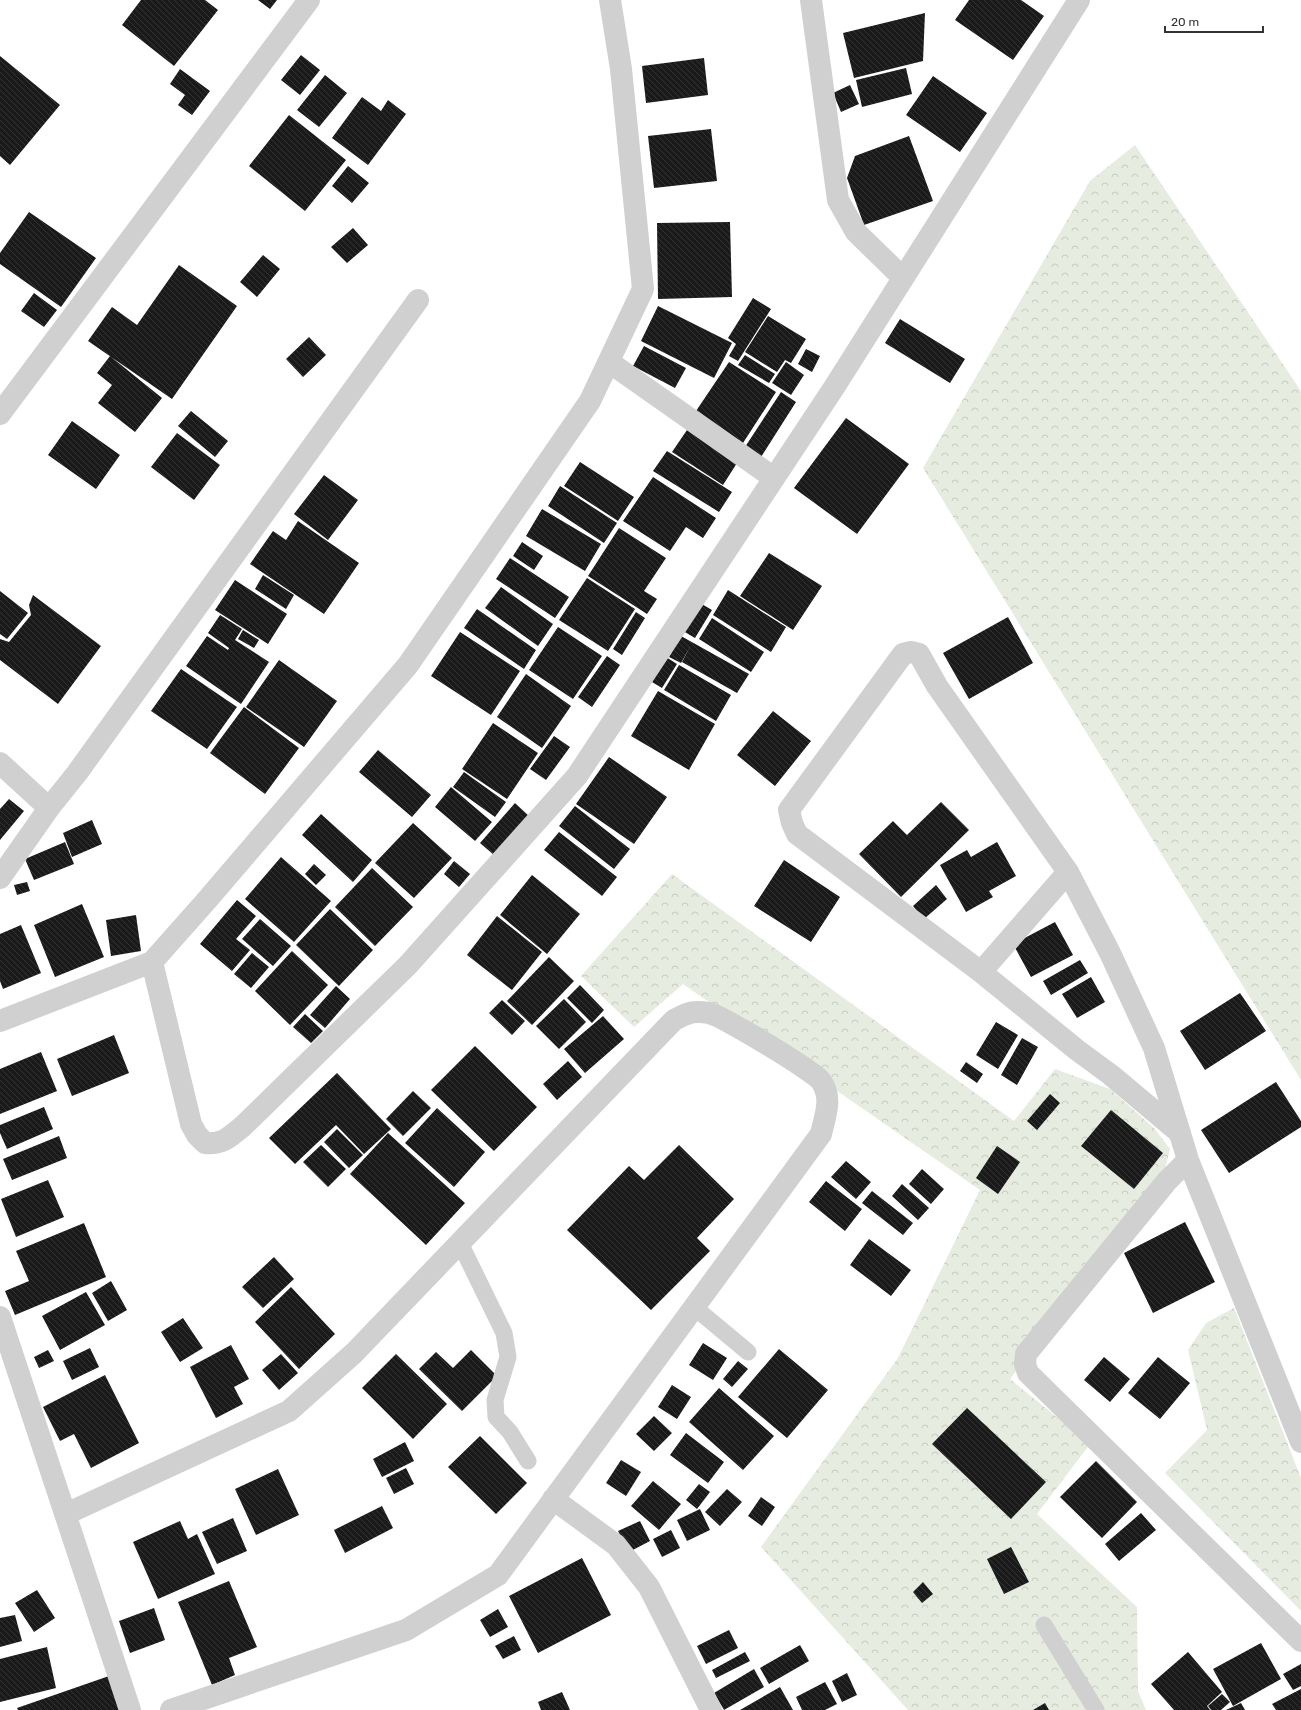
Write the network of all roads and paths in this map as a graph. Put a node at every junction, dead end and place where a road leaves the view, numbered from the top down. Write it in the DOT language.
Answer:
graph roads {
  1 [pos="310,0"];
  2 [pos="610,0"];
  3 [pos="811,0"];
  4 [pos="1079,0"];
  5 [pos="903,278"];
  6 [pos="418,300"];
  7 [pos="609,362"];
  8 [pos="0,414"];
  9 [pos="774,478"];
  10 [pos="0,763"];
  11 [pos="49,808"];
  12 [pos="1068,872"];
  13 [pos="0,878"];
  14 [pos="152,962"];
  15 [pos="981,972"];
  16 [pos="0,1022"];
  17 [pos="1180,1133"];
  18 [pos="1188,1160"];
  19 [pos="460,1243"];
  20 [pos="694,1307"];
  21 [pos="0,1317"];
  22 [pos="748,1352"];
  23 [pos="1301,1442"];
  24 [pos="528,1461"];
  25 [pos="553,1498"];
  26 [pos="66,1514"];
  27 [pos="1044,1625"];
  28 [pos="1301,1641"];
  29 [pos="130,1710"];
  30 [pos="171,1710"];
  31 [pos="711,1710"];
  32 [pos="1096,1710"];
  1 -- 8 [label="street"];
  2 -- 7 [label="street"];
  3 -- 5 [label="street"];
  4 -- 5 [label="street"];
  5 -- 9 [label="street"];
  6 -- 11 [label="street"];
  7 -- 9 [label="street"];
  7 -- 14 [label="street"];
  9 -- 14 [label="street"];
  10 -- 11 [label="street"];
  11 -- 13 [label="street"];
  12 -- 15 [label="street"];
  12 -- 15 [label="street"];
  12 -- 17 [label="street"];
  14 -- 16 [label="street"];
  15 -- 17 [label="street"];
  17 -- 18 [label="street"];
  18 -- 23 [label="street"];
  18 -- 28 [label="street"];
  19 -- 20 [label="street"];
  19 -- 24 [label="lane"];
  19 -- 26 [label="street"];
  20 -- 22 [label="lane"];
  20 -- 25 [label="street"];
  21 -- 26 [label="street"];
  25 -- 30 [label="street"];
  25 -- 31 [label="street"];
  26 -- 29 [label="street"];
  27 -- 32 [label="lane"];
}
